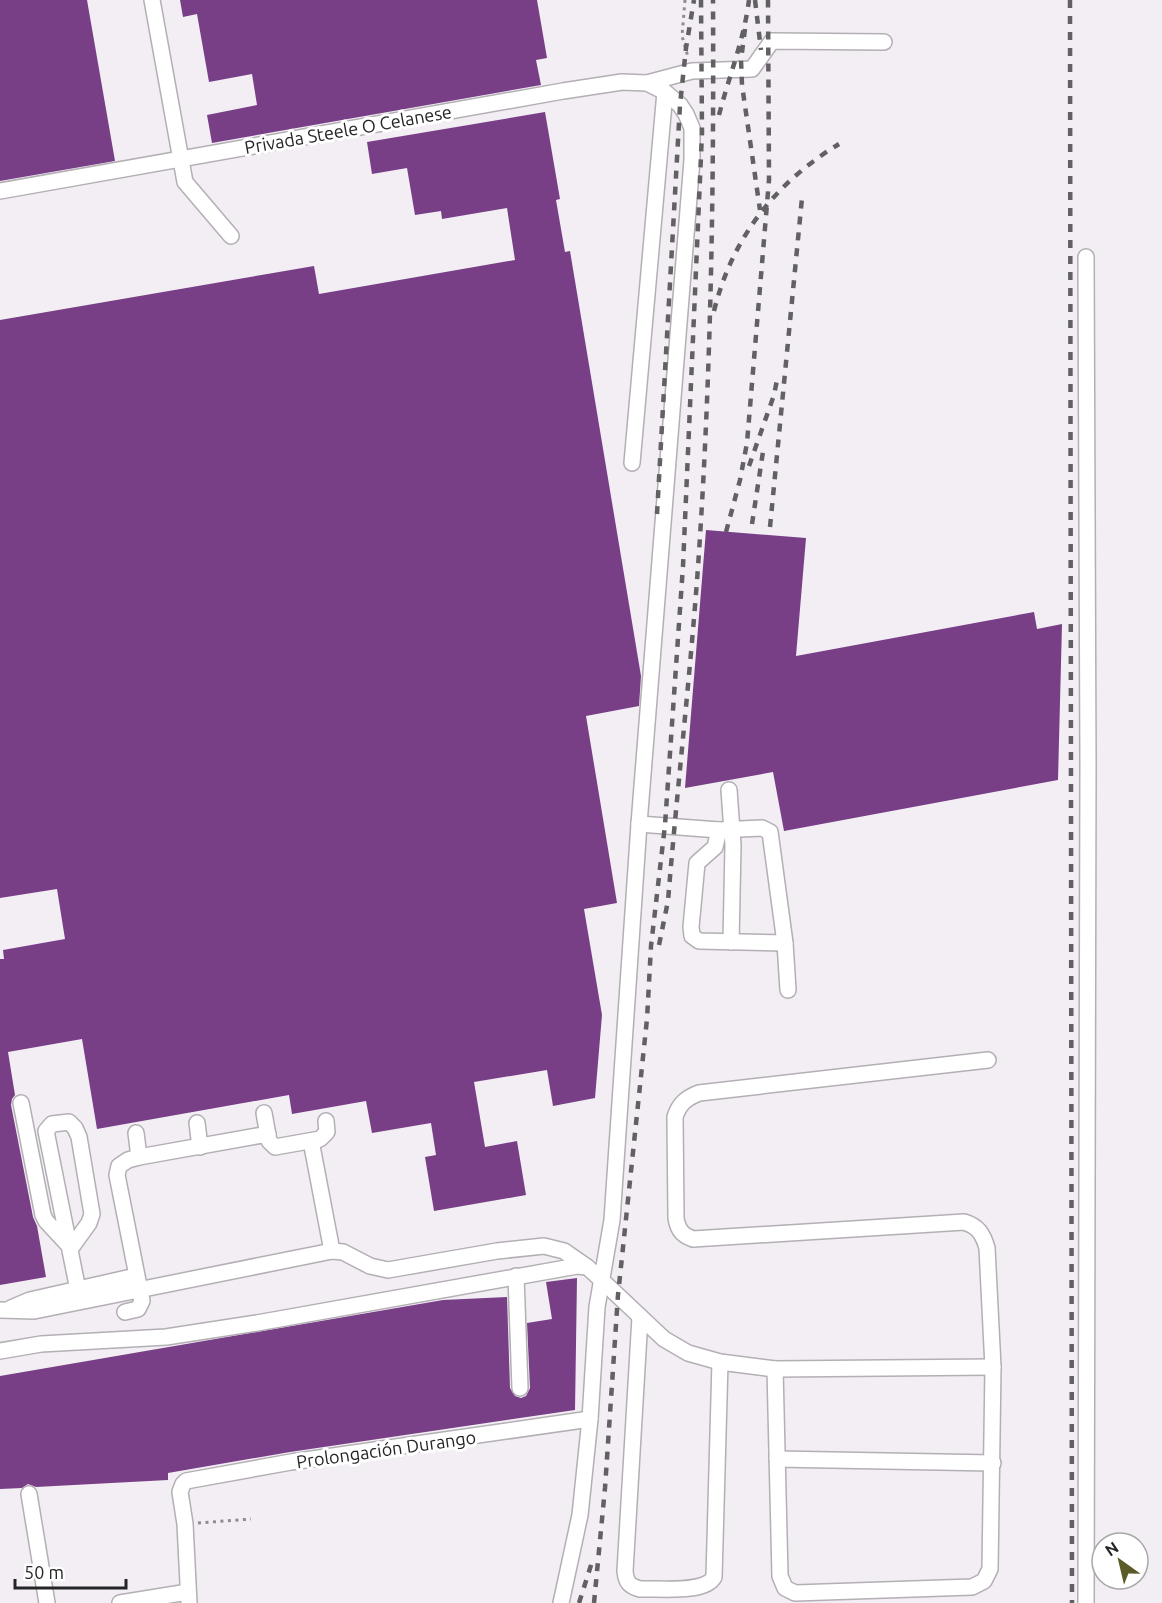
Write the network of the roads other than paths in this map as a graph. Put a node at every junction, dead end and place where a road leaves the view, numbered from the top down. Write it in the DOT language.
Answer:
graph roads {
  1 [pos="152,0"];
  2 [pos="885,42"];
  3 [pos="647,83"];
  4 [pos="665,92"];
  5 [pos="181,159"];
  6 [pos="0,191"];
  7 [pos="231,236"];
  8 [pos="1086,257"];
  9 [pos="632,463"];
  10 [pos="729,790"];
  11 [pos="639,824"];
  12 [pos="725,830"];
  13 [pos="731,942"];
  14 [pos="785,943"];
  15 [pos="788,990"];
  16 [pos="988,1060"];
  17 [pos="21,1103"];
  18 [pos="264,1113"];
  19 [pos="326,1121"];
  20 [pos="197,1123"];
  21 [pos="136,1133"];
  22 [pos="268,1134"];
  23 [pos="310,1141"];
  24 [pos="200,1147"];
  25 [pos="139,1157"];
  26 [pos="70,1248"];
  27 [pos="332,1251"];
  28 [pos="587,1268"];
  29 [pos="516,1276"];
  30 [pos="601,1280"];
  31 [pos="138,1283"];
  32 [pos="78,1290"];
  33 [pos="4,1310"];
  34 [pos="125,1312"];
  35 [pos="640,1317"];
  36 [pos="0,1351"];
  37 [pos="720,1362"];
  38 [pos="993,1366"];
  39 [pos="775,1369"];
  40 [pos="520,1388"];
  41 [pos="590,1419"];
  42 [pos="777,1459"];
  43 [pos="993,1463"];
  44 [pos="29,1494"];
  45 [pos="189,1597"];
  46 [pos="46,1603"];
  47 [pos="120,1603"];
  48 [pos="561,1603"];
  49 [pos="1086,1603"];
  1 -- 5 [label="street"];
  2 -- 3 [label="street"];
  3 -- 4 [label="street, Privada Steele O Celanese"];
  3 -- 5 [label="street, Privada Steele O Celanese"];
  4 -- 9 [label="street"];
  4 -- 11 [label="street, Privada Steele O Celanese"];
  5 -- 6 [label="street, Privada Steele O Celanese"];
  5 -- 7 [label="street"];
  8 -- 49 [label="street"];
  10 -- 12 [label="street"];
  11 -- 12 [label="street"];
  11 -- 30 [label="street"];
  12 -- 13 [label="street"];
  12 -- 13 [label="street"];
  12 -- 14 [label="street"];
  13 -- 14 [label="street"];
  14 -- 15 [label="street"];
  16 -- 38 [label="street"];
  17 -- 26 [label="street"];
  18 -- 22 [label="street"];
  19 -- 23 [label="street"];
  20 -- 24 [label="street"];
  21 -- 25 [label="street"];
  22 -- 23 [label="street"];
  22 -- 24 [label="street"];
  23 -- 27 [label="street"];
  24 -- 25 [label="street"];
  25 -- 31 [label="street"];
  26 -- 26 [label="street"];
  26 -- 32 [label="street"];
  27 -- 28 [label="street"];
  27 -- 31 [label="street"];
  28 -- 29 [label="street"];
  28 -- 30 [label="street"];
  29 -- 36 [label="street"];
  29 -- 40 [label="street"];
  30 -- 35 [label="street"];
  30 -- 41 [label="street"];
  31 -- 32 [label="street"];
  31 -- 33 [label="street"];
  31 -- 34 [label="street"];
  32 -- 33 [label="street"];
  35 -- 37 [label="street"];
  35 -- 37 [label="street"];
  37 -- 39 [label="street"];
  38 -- 39 [label="street"];
  38 -- 43 [label="street"];
  39 -- 42 [label="street"];
  41 -- 45 [label="street, Prolongación Durango"];
  41 -- 48 [label="street"];
  42 -- 43 [label="street"];
  42 -- 43 [label="street"];
  44 -- 46 [label="street"];
  45 -- 47 [label="street"];
}
